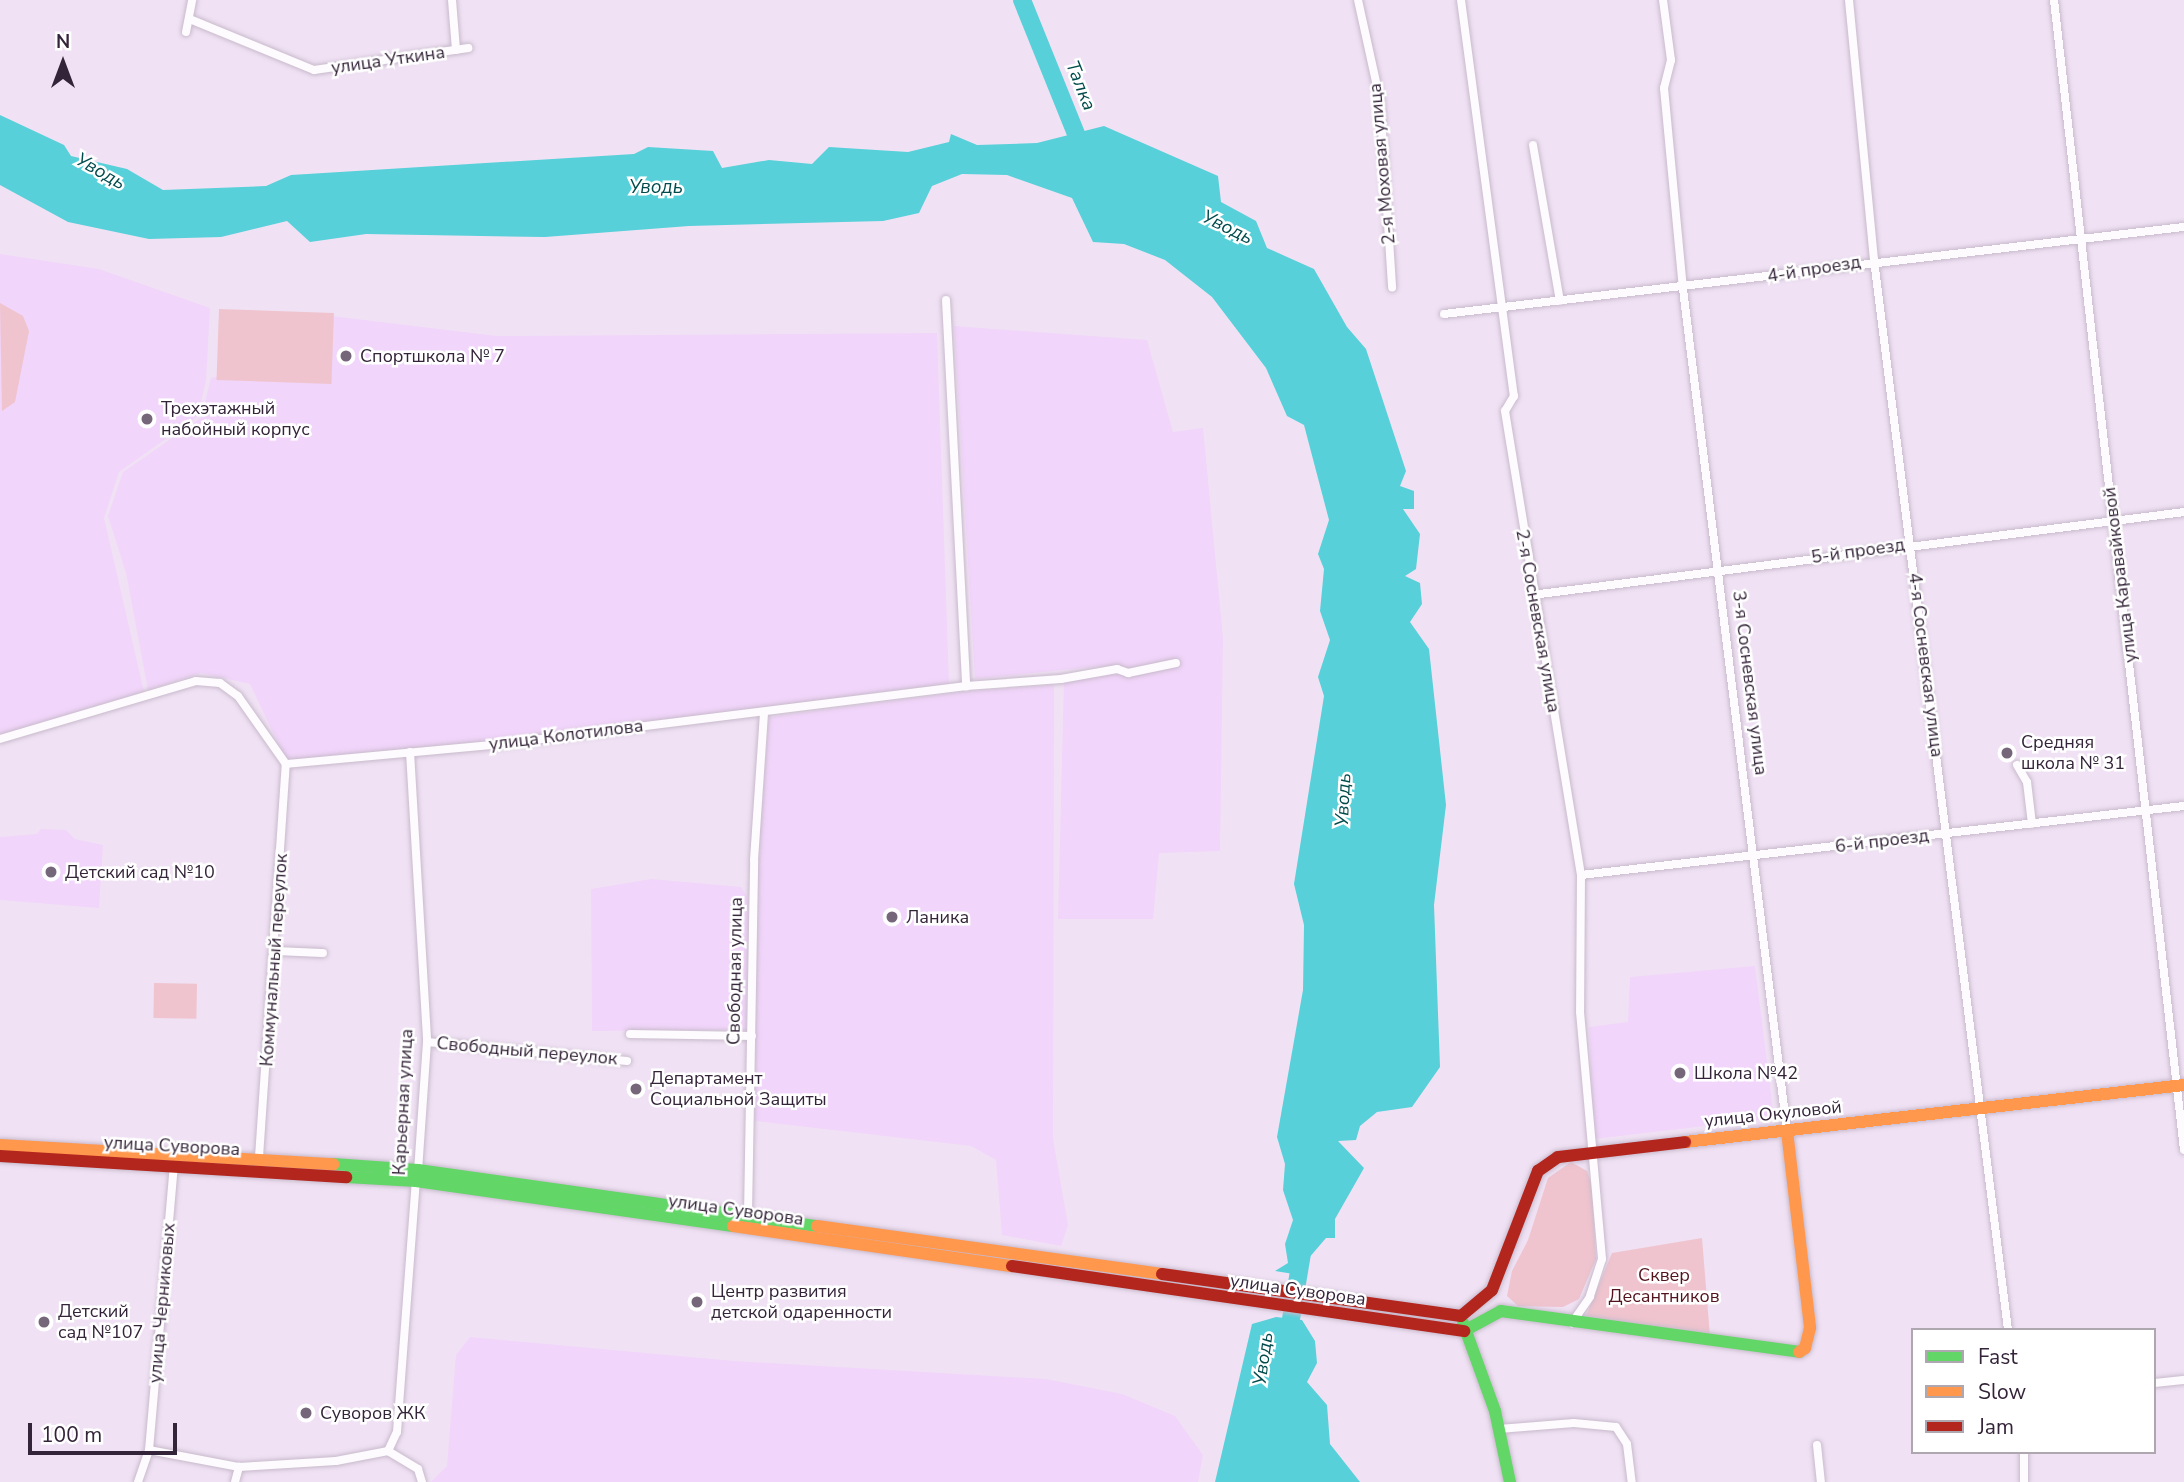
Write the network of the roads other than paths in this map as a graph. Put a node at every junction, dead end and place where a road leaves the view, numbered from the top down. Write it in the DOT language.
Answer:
graph roads {
  1 [pos="192,0"];
  2 [pos="452,0"];
  3 [pos="1358,0"];
  4 [pos="1461,0"];
  5 [pos="1663,0"];
  6 [pos="1849,0"];
  7 [pos="2054,0"];
  8 [pos="192,20"];
  9 [pos="186,32"];
  10 [pos="468,48"];
  11 [pos="456,50"];
  12 [pos="1533,145"];
  13 [pos="2184,227"];
  14 [pos="2077,239"];
  15 [pos="1874,260"];
  16 [pos="1392,288"];
  17 [pos="1683,289"];
  18 [pos="946,300"];
  19 [pos="1560,301"];
  20 [pos="1502,306"];
  21 [pos="1444,314"];
  22 [pos="2184,512"];
  23 [pos="2113,519"];
  24 [pos="1910,544"];
  25 [pos="1718,570"];
  26 [pos="1532,595"];
  27 [pos="1177,663"];
  28 [pos="966,686"];
  29 [pos="764,713"];
  30 [pos="0,740"];
  31 [pos="410,752"];
  32 [pos="286,764"];
  33 [pos="2017,765"];
  34 [pos="2184,806"];
  35 [pos="2148,811"];
  36 [pos="2032,824"];
  37 [pos="1947,833"];
  38 [pos="1754,857"];
  39 [pos="1581,875"];
  40 [pos="275,951"];
  41 [pos="323,953"];
  42 [pos="630,1034"];
  43 [pos="752,1036"];
  44 [pos="427,1042"];
  45 [pos="628,1061"];
  46 [pos="2180,1086"];
  47 [pos="1977,1109"];
  48 [pos="1787,1131"];
  49 [pos="0,1145"];
  50 [pos="1592,1150"];
  51 [pos="2184,1150"];
  52 [pos="0,1156"];
  53 [pos="259,1157"];
  54 [pos="174,1163"];
  55 [pos="417,1175"];
  56 [pos="748,1214"];
  57 [pos="746,1230"];
  58 [pos="1067,1260"];
  59 [pos="1065,1275"];
  60 [pos="1461,1316"];
  61 [pos="1572,1323"];
  62 [pos="2008,1328"];
  63 [pos="1464,1331"];
  64 [pos="2184,1380"];
  65 [pos="2156,1383"];
  66 [pos="1499,1429"];
  67 [pos="1817,1445"];
  68 [pos="149,1450"];
  69 [pos="388,1451"];
  70 [pos="2024,1454"];
  71 [pos="239,1467"];
  72 [pos="138,1482"];
  73 [pos="235,1482"];
  74 [pos="422,1482"];
  75 [pos="1510,1482"];
  76 [pos="1632,1482"];
  77 [pos="1821,1482"];
  78 [pos="2024,1482"];
  1 -- 8 [label="street"];
  2 -- 11 [label="street"];
  3 -- 16 [label="street, 2-я Моховая улица"];
  4 -- 20 [label="street, 2-я Сосневская улица"];
  5 -- 17 [label="street, 3-я Сосневская улица"];
  6 -- 15 [label="street, 4-я Сосневская улица"];
  7 -- 14 [label="street, улица Каравайковой"];
  8 -- 9 [label="street"];
  8 -- 11 [label="street, улица Уткина"];
  10 -- 11 [label="street, улица Уткина"];
  12 -- 19 [label="street"];
  13 -- 14 [label="street, 4-й проезд"];
  14 -- 15 [label="street, 4-й проезд"];
  14 -- 23 [label="street, улица Каравайковой"];
  15 -- 17 [label="street, 4-й проезд"];
  15 -- 24 [label="street, 4-я Сосневская улица"];
  17 -- 19 [label="street, 4-й проезд"];
  17 -- 25 [label="street, 3-я Сосневская улица"];
  18 -- 28 [label="street"];
  19 -- 20 [label="street, 4-й проезд"];
  20 -- 21 [label="street, 4-й проезд"];
  20 -- 26 [label="street, 2-я Сосневская улица"];
  22 -- 23 [label="street, 5-й проезд"];
  23 -- 24 [label="street, 5-й проезд"];
  23 -- 35 [label="street, улица Каравайковой"];
  24 -- 25 [label="street, 5-й проезд"];
  24 -- 37 [label="street, 4-я Сосневская улица"];
  25 -- 26 [label="street, 5-й проезд"];
  25 -- 38 [label="street, 3-я Сосневская улица"];
  26 -- 39 [label="street, 2-я Сосневская улица"];
  27 -- 28 [label="street, улица Колотилова"];
  28 -- 29 [label="street, улица Колотилова"];
  29 -- 31 [label="street, улица Колотилова"];
  29 -- 43 [label="street, Свободная улица"];
  30 -- 32 [label="street"];
  31 -- 32 [label="street, улица Колотилова"];
  31 -- 44 [label="street, Карьерная улица"];
  32 -- 40 [label="street, Коммунальный переулок"];
  33 -- 36 [label="street"];
  34 -- 35 [label="street, 6-й проезд"];
  35 -- 36 [label="street, 6-й проезд"];
  35 -- 46 [label="street, улица Каравайковой"];
  36 -- 37 [label="street, 6-й проезд"];
  37 -- 38 [label="street, 6-й проезд"];
  37 -- 47 [label="street, 4-я Сосневская улица"];
  38 -- 39 [label="street, 6-й проезд"];
  38 -- 48 [label="street, 3-я Сосневская улица"];
  39 -- 50 [label="street, 2-я Сосневская улица"];
  40 -- 41 [label="street"];
  40 -- 53 [label="street, Коммунальный переулок"];
  42 -- 43 [label="street, Свободный переулок"];
  43 -- 56 [label="street, Свободная улица"];
  44 -- 45 [label="street, Свободный переулок"];
  44 -- 55 [label="street, Карьерная улица"];
  46 -- 47 [label="main road, улица Окуловой"];
  46 -- 51 [label="street, улица Каравайковой"];
  47 -- 48 [label="main road, улица Окуловой"];
  47 -- 62 [label="street, 4-я Сосневская улица"];
  48 -- 50 [label="main road, улица Окуловой"];
  48 -- 61 [label="main road, 3-я Сосневская улица"];
  49 -- 53 [label="main road, улица Суворова"];
  50 -- 60 [label="main road, улица Окуловой"];
  50 -- 61 [label="street, 2-я Сосневская улица"];
  52 -- 54 [label="main road, улица Суворова"];
  53 -- 55 [label="main road, улица Суворова"];
  54 -- 55 [label="main road, улица Суворова"];
  54 -- 68 [label="street, улица Черниковых"];
  55 -- 56 [label="main road, улица Суворова"];
  55 -- 57 [label="main road, улица Суворова"];
  55 -- 69 [label="street, Карьерная улица"];
  56 -- 57 [label="main road, Свободная улица"];
  56 -- 58 [label="main road, улица Суворова"];
  57 -- 59 [label="main road, улица Суворова"];
  58 -- 59 [label="main road"];
  58 -- 60 [label="main road, улица Суворова"];
  59 -- 63 [label="main road, улица Суворова"];
  60 -- 63 [label="main road"];
  61 -- 63 [label="main road"];
  63 -- 66 [label="main road"];
  64 -- 65 [label="street"];
  66 -- 75 [label="main road"];
  66 -- 76 [label="street"];
  67 -- 77 [label="street"];
  68 -- 71 [label="street"];
  68 -- 72 [label="street, улица Черниковых"];
  69 -- 71 [label="street"];
  69 -- 74 [label="street"];
  70 -- 78 [label="street"];
  71 -- 73 [label="street"];
}
